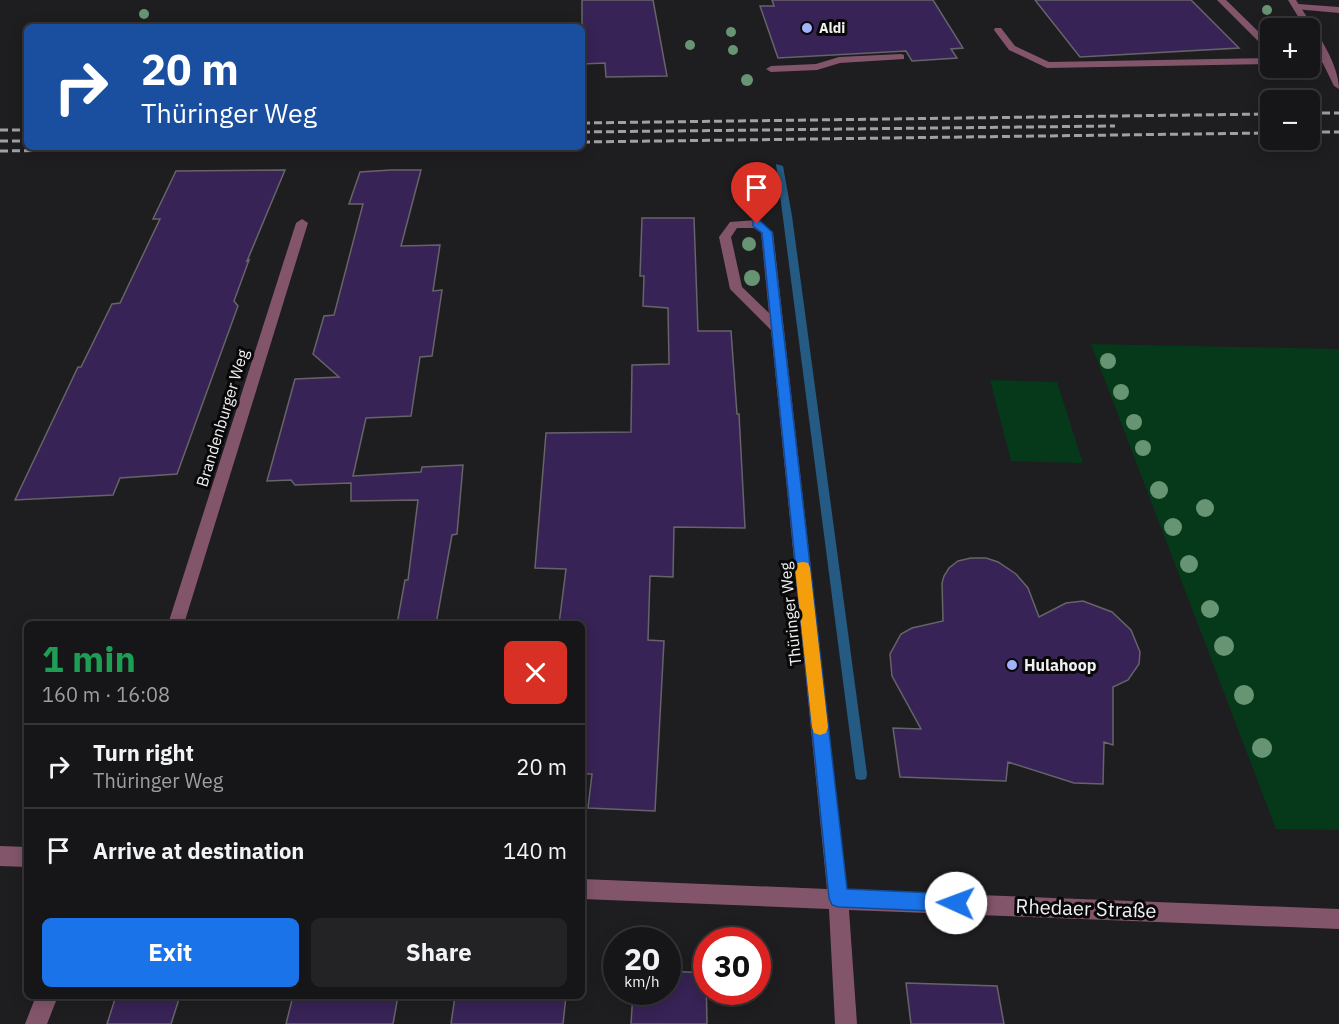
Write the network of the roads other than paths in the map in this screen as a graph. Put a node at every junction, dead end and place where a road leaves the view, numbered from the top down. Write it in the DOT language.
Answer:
graph roads {
  1 [pos="1221,0"];
  2 [pos="1330,0"];
  3 [pos="1295,4"];
  4 [pos="1338,10"];
  5 [pos="1303,18"];
  6 [pos="998,30"];
  7 [pos="1260,38"];
  8 [pos="1320,49"];
  9 [pos="901,57"];
  10 [pos="1320,60"];
  11 [pos="1326,60"];
  12 [pos="1260,61"];
  13 [pos="771,69"];
  14 [pos="1339,86"];
  15 [pos="302,223"];
  16 [pos="776,327"];
  17 [pos="177,621"];
  18 [pos="0,856"];
  19 [pos="24,857"];
  20 [pos="585,889"];
  21 [pos="838,898"];
  22 [pos="1339,919"];
  23 [pos="46,999"];
  24 [pos="36,1024"];
  25 [pos="846,1024"];
  1 -- 7 [label="street"];
  2 -- 4 [label="street"];
  3 -- 4 [label="street"];
  3 -- 5 [label="street"];
  6 -- 12 [label="street"];
  8 -- 11 [label="street"];
  9 -- 13 [label="street"];
  10 -- 11 [label="street"];
  11 -- 14 [label="street"];
  15 -- 17 [label="street, Brandenburger Weg"];
  16 -- 16 [label="street, Thüringer Weg"];
  16 -- 21 [label="street, Thüringer Weg"];
  18 -- 19 [label="street"];
  20 -- 21 [label="street, Rhedaer Straße"];
  21 -- 22 [label="street, Rhedaer Straße"];
  21 -- 25 [label="street, Thüringer Weg"];
  23 -- 24 [label="street"];
}
